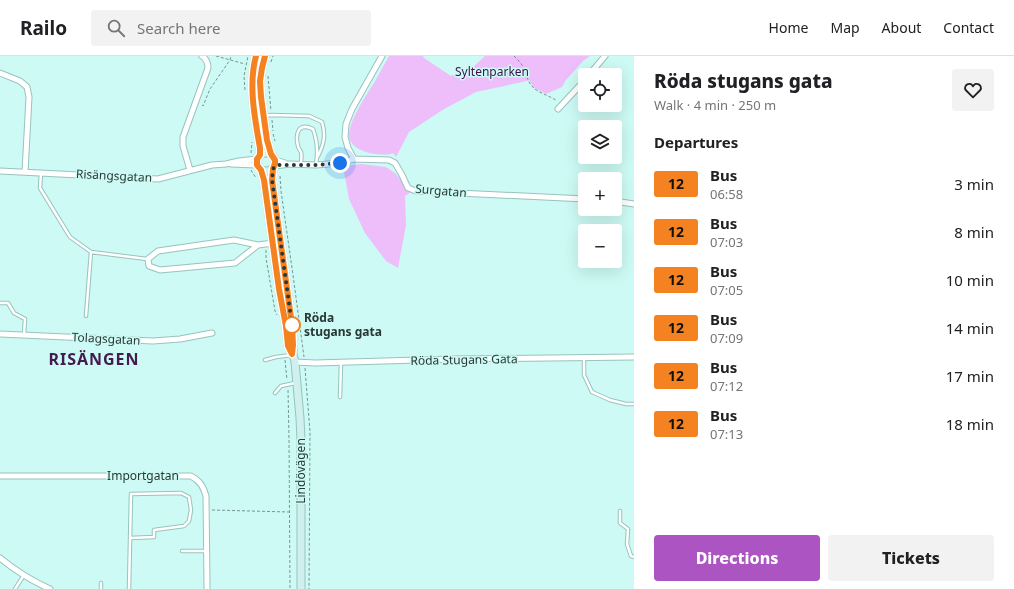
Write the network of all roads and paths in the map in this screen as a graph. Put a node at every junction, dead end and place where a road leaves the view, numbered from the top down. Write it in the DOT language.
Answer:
graph roads {
  1 [pos="202,56"];
  2 [pos="216,56"];
  3 [pos="231,56"];
  4 [pos="248,56"];
  5 [pos="256,56"];
  6 [pos="265,56"];
  7 [pos="382,56"];
  8 [pos="514,56"];
  9 [pos="605,56"];
  10 [pos="230,60"];
  11 [pos="245,64"];
  12 [pos="595,68"];
  13 [pos="0,73"];
  14 [pos="578,88"];
  15 [pos="245,90"];
  16 [pos="196,103"];
  17 [pos="560,107"];
  18 [pos="263,115"];
  19 [pos="255,116"];
  20 [pos="251,137"];
  21 [pos="318,156"];
  22 [pos="354,159"];
  23 [pos="256,162"];
  24 [pos="273,162"];
  25 [pos="301,165"];
  26 [pos="316,165"];
  27 [pos="190,170"];
  28 [pos="0,171"];
  29 [pos="25,172"];
  30 [pos="41,173"];
  31 [pos="256,178"];
  32 [pos="578,199"];
  33 [pos="622,202"];
  34 [pos="634,204"];
  35 [pos="281,242"];
  36 [pos="269,244"];
  37 [pos="258,245"];
  38 [pos="91,252"];
  39 [pos="148,259"];
  40 [pos="0,303"];
  41 [pos="86,316"];
  42 [pos="279,320"];
  43 [pos="212,333"];
  44 [pos="0,334"];
  45 [pos="24,336"];
  46 [pos="284,356"];
  47 [pos="293,357"];
  48 [pos="634,357"];
  49 [pos="584,358"];
  50 [pos="265,360"];
  51 [pos="341,362"];
  52 [pos="296,382"];
  53 [pos="288,385"];
  54 [pos="276,393"];
  55 [pos="340,397"];
  56 [pos="634,404"];
  57 [pos="0,476"];
  58 [pos="212,510"];
  59 [pos="620,511"];
  60 [pos="290,512"];
  61 [pos="130,538"];
  62 [pos="182,551"];
  63 [pos="207,551"];
  64 [pos="634,556"];
  65 [pos="1,562"];
  66 [pos="24,575"];
  67 [pos="101,583"];
  68 [pos="44,588"];
  69 [pos="15,589"];
  70 [pos="50,589"];
  71 [pos="100,589"];
  72 [pos="129,589"];
  73 [pos="207,589"];
  74 [pos="290,589"];
  75 [pos="301,589"];
  1 -- 16 [label="street"];
  2 -- 10 [label="path"];
  3 -- 10 [label="path"];
  4 -- 11 [label="path"];
  5 -- 19 [label="main road, Lindövägen"];
  6 -- 18 [label="main road, Lindövägen"];
  7 -- 22 [label="street"];
  8 -- 17 [label="path"];
  9 -- 12 [label="street"];
  10 -- 11 [label="path"];
  10 -- 16 [label="path"];
  11 -- 15 [label="path"];
  13 -- 29 [label="street"];
  14 -- 17 [label="street"];
  16 -- 27 [label="street"];
  18 -- 19 [label="lane"];
  18 -- 21 [label="lane"];
  18 -- 24 [label="main road, Lindövägen"];
  19 -- 23 [label="main road, Lindövägen"];
  20 -- 23 [label="path"];
  21 -- 25 [label="lane"];
  21 -- 26 [label="lane"];
  22 -- 26 [label="street, Surgatan"];
  22 -- 32 [label="street, Surgatan"];
  23 -- 24 [label="main road"];
  23 -- 24 [label="main road"];
  23 -- 27 [label="street, Risängsgatan"];
  23 -- 31 [label="path"];
  23 -- 36 [label="main road, Lindövägen"];
  24 -- 25 [label="street, Surgatan"];
  24 -- 35 [label="main road, Lindövägen"];
  25 -- 26 [label="street, Surgatan"];
  27 -- 30 [label="street, Risängsgatan"];
  28 -- 29 [label="street, Risängsgatan"];
  29 -- 30 [label="street, Risängsgatan"];
  30 -- 38 [label="lane"];
  33 -- 34 [label="street"];
  35 -- 36 [label="street"];
  35 -- 47 [label="main road, Lindövägen"];
  36 -- 37 [label="street"];
  36 -- 42 [label="path"];
  36 -- 47 [label="main road, Lindövägen"];
  37 -- 39 [label="street"];
  37 -- 39 [label="street"];
  38 -- 39 [label="lane"];
  38 -- 41 [label="lane"];
  40 -- 45 [label="lane"];
  43 -- 45 [label="street, Tolagsgatan"];
  44 -- 45 [label="street, Tolagsgatan"];
  46 -- 47 [label="lane"];
  46 -- 50 [label="lane"];
  46 -- 53 [label="path"];
  47 -- 51 [label="street, Röda Stugans Gata"];
  47 -- 52 [label="main road, Lindövägen"];
  48 -- 49 [label="street, Röda Stugans Gata"];
  49 -- 51 [label="street, Röda Stugans Gata"];
  49 -- 56 [label="lane"];
  51 -- 55 [label="lane"];
  52 -- 53 [label="lane"];
  52 -- 75 [label="main road, Lindövägen"];
  53 -- 54 [label="lane"];
  53 -- 60 [label="path"];
  57 -- 63 [label="street, Importgatan"];
  58 -- 60 [label="path"];
  59 -- 64 [label="lane"];
  60 -- 74 [label="path"];
  61 -- 61 [label="lane"];
  61 -- 72 [label="lane"];
  62 -- 63 [label="lane"];
  63 -- 73 [label="street, Importgatan"];
  65 -- 66 [label="street"];
  66 -- 68 [label="street"];
  66 -- 69 [label="lane"];
  67 -- 71 [label="lane"];
  68 -- 70 [label="street"];
}
